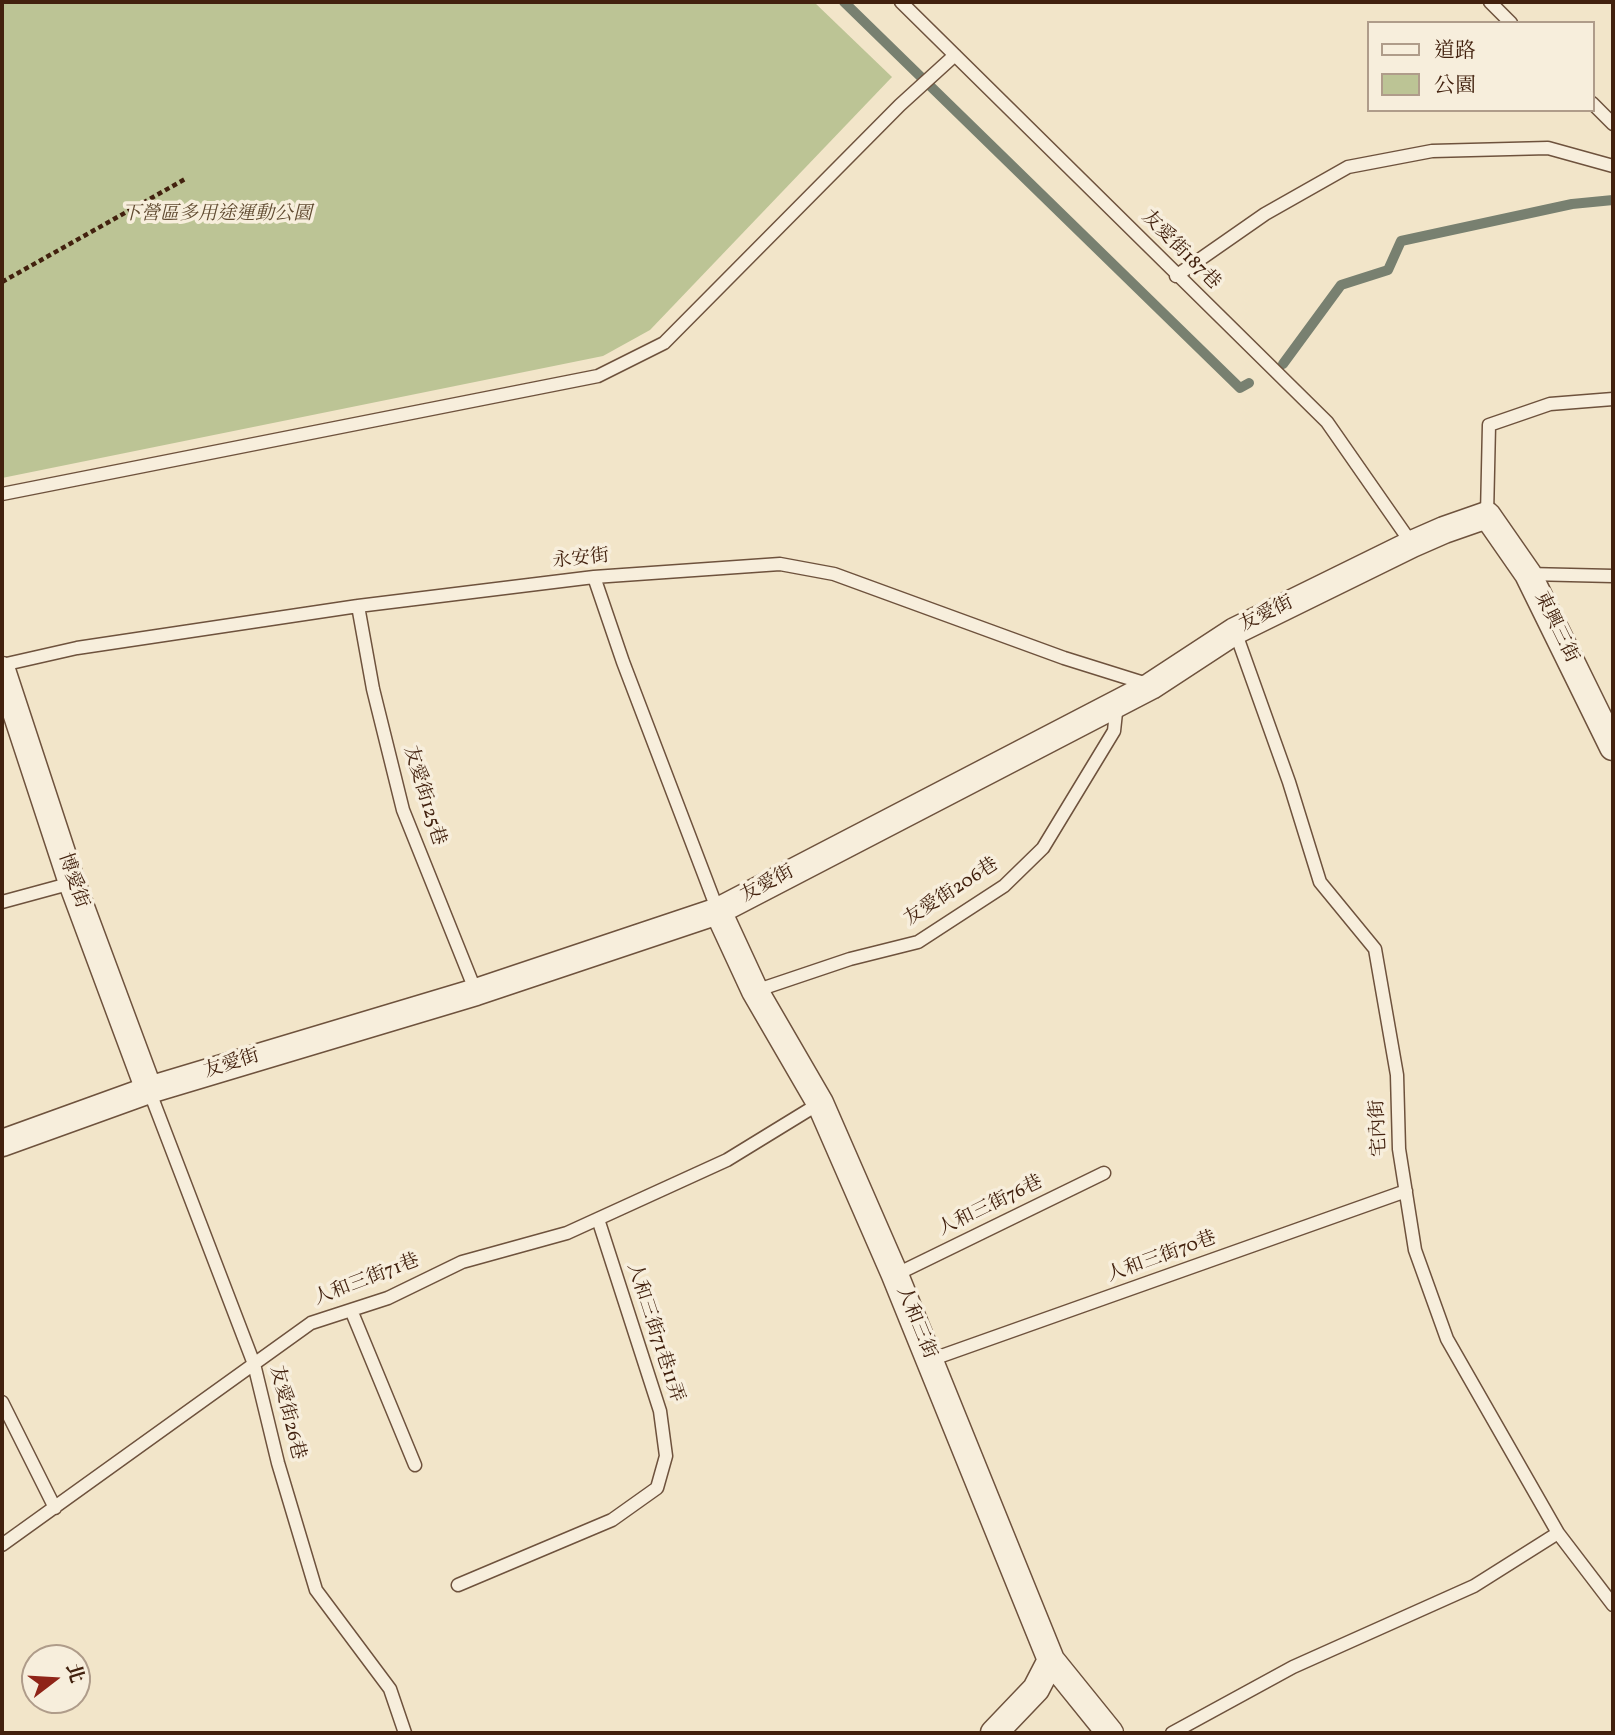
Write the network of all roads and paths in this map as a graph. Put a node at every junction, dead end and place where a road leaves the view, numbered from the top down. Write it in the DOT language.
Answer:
graph roads {
  1 [pos="901,2"];
  2 [pos="1490,2"];
  3 [pos="1509,21"];
  4 [pos="955,55"];
  5 [pos="1594,105"];
  6 [pos="1613,124"];
  7 [pos="1613,166"];
  8 [pos="187,178"];
  9 [pos="1176,276"];
  10 [pos="2,282"];
  11 [pos="1613,399"];
  12 [pos="2,494"];
  13 [pos="1487,515"];
  14 [pos="1412,544"];
  15 [pos="1528,574"];
  16 [pos="1613,576"];
  17 [pos="594,577"];
  18 [pos="358,606"];
  19 [pos="1235,631"];
  20 [pos="2,667"];
  21 [pos="1151,685"];
  22 [pos="1117,703"];
  23 [pos="1613,747"];
  24 [pos="72,883"];
  25 [pos="2,902"];
  26 [pos="718,911"];
  27 [pos="755,990"];
  28 [pos="475,992"];
  29 [pos="149,1090"];
  30 [pos="820,1103"];
  31 [pos="2,1143"];
  32 [pos="1104,1173"];
  33 [pos="1406,1191"];
  34 [pos="598,1219"];
  35 [pos="895,1275"];
  36 [pos="351,1310"];
  37 [pos="930,1360"];
  38 [pos="254,1364"];
  39 [pos="2,1402"];
  40 [pos="415,1465"];
  41 [pos="55,1508"];
  42 [pos="1558,1533"];
  43 [pos="2,1545"];
  44 [pos="458,1585"];
  45 [pos="1613,1605"];
  46 [pos="1051,1660"];
  47 [pos="405,1733"];
  48 [pos="994,1733"];
  49 [pos="1110,1733"];
  50 [pos="1172,1733"];
  1 -- 4 [label="lane, 友愛街187巷"];
  2 -- 3 [label="lane"];
  4 -- 9 [label="lane, 友愛街187巷"];
  4 -- 12 [label="lane"];
  5 -- 6 [label="lane"];
  7 -- 9 [label="lane"];
  8 -- 10 [label="path"];
  9 -- 14 [label="lane, 友愛街187巷"];
  11 -- 13 [label="lane"];
  13 -- 14 [label="street, 友愛街"];
  13 -- 15 [label="street, 東興三街"];
  14 -- 19 [label="street, 友愛街"];
  15 -- 16 [label="lane"];
  15 -- 23 [label="street, 東興三街"];
  17 -- 18 [label="lane, 永安街"];
  17 -- 21 [label="lane, 永安街"];
  17 -- 26 [label="lane"];
  18 -- 20 [label="lane, 永安街"];
  18 -- 28 [label="lane, 友愛街125巷"];
  19 -- 21 [label="street, 友愛街"];
  19 -- 33 [label="lane, 宅內街"];
  20 -- 24 [label="street, 博愛街"];
  21 -- 22 [label="street, 友愛街"];
  22 -- 26 [label="street, 友愛街"];
  22 -- 27 [label="lane, 友愛街206巷"];
  24 -- 25 [label="lane"];
  24 -- 29 [label="street, 博愛街"];
  26 -- 27 [label="street, 人和三街"];
  26 -- 28 [label="street, 友愛街"];
  27 -- 30 [label="street, 人和三街"];
  28 -- 29 [label="street, 友愛街"];
  29 -- 31 [label="street, 友愛街"];
  29 -- 38 [label="lane, 友愛街26巷"];
  30 -- 34 [label="lane, 人和三街71巷"];
  30 -- 35 [label="street, 人和三街"];
  32 -- 35 [label="lane, 人和三街76巷"];
  33 -- 37 [label="lane, 人和三街70巷"];
  33 -- 42 [label="lane, 宅內街"];
  34 -- 36 [label="lane, 人和三街71巷"];
  34 -- 44 [label="lane, 人和三街71巷11弄"];
  35 -- 37 [label="street, 人和三街"];
  36 -- 38 [label="lane, 人和三街71巷"];
  36 -- 40 [label="lane"];
  37 -- 46 [label="street, 人和三街"];
  38 -- 41 [label="lane, 人和三街71巷"];
  38 -- 47 [label="lane, 友愛街26巷"];
  39 -- 41 [label="lane"];
  41 -- 43 [label="lane, 人和三街71巷"];
  42 -- 45 [label="lane, 宅內街"];
  42 -- 50 [label="lane"];
  46 -- 48 [label="street"];
  46 -- 49 [label="street, 人和三街"];
}
